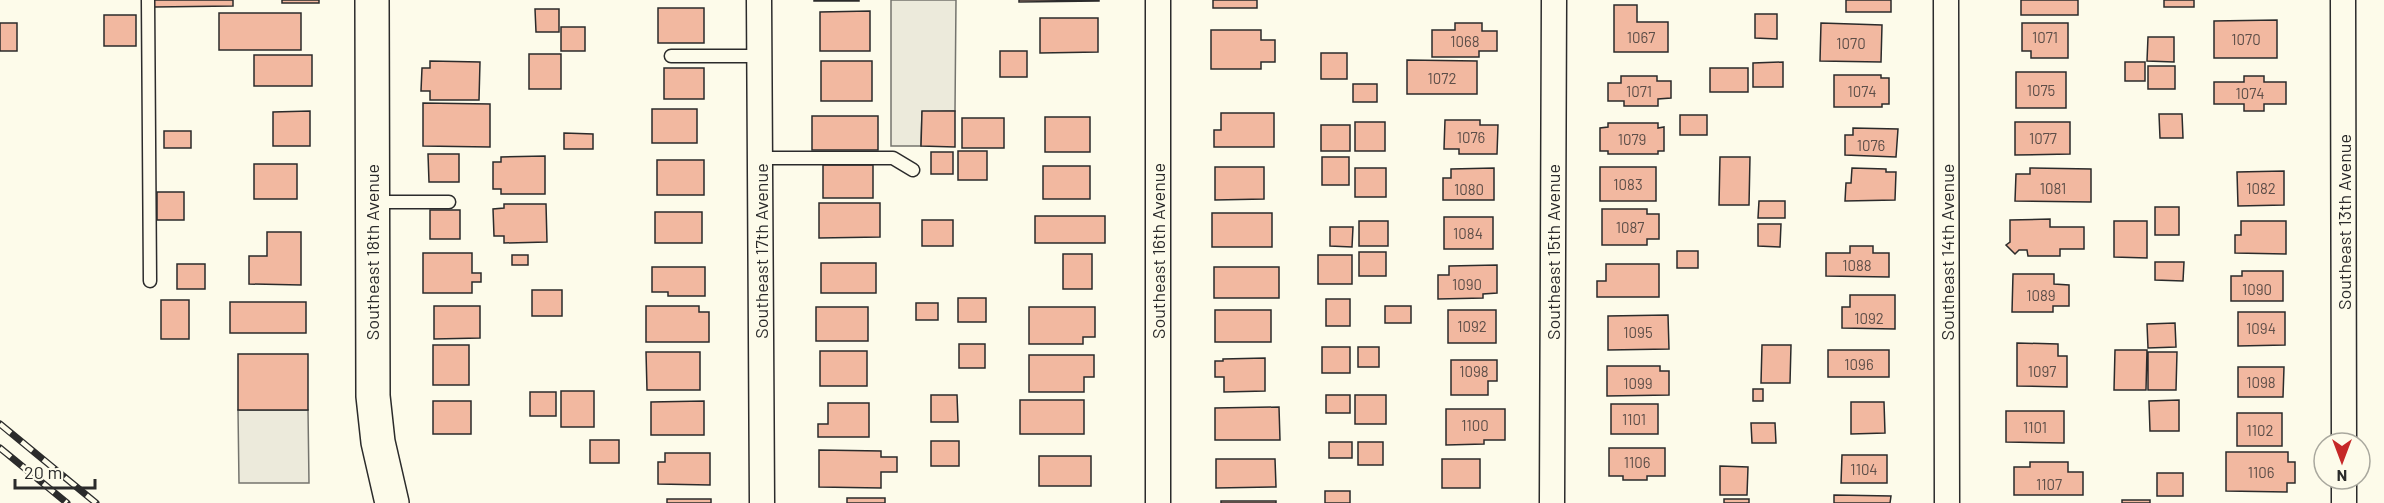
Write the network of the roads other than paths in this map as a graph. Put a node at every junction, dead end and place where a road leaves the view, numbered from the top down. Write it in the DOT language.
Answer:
graph roads {
  1 [pos="148,0"];
  2 [pos="372,0"];
  3 [pos="759,0"];
  4 [pos="1158,0"];
  5 [pos="1554,0"];
  6 [pos="1946,0"];
  7 [pos="2343,0"];
  8 [pos="672,56"];
  9 [pos="760,56"];
  10 [pos="760,158"];
  11 [pos="914,170"];
  12 [pos="372,202"];
  13 [pos="449,202"];
  14 [pos="150,281"];
  15 [pos="2344,431"];
  16 [pos="392,503"];
  17 [pos="762,503"];
  18 [pos="1158,503"];
  19 [pos="1552,503"];
  20 [pos="1947,503"];
  1 -- 14 [label="lane"];
  2 -- 12 [label="street, Southeast 18th Avenue"];
  3 -- 9 [label="street, Southeast 17th Avenue"];
  4 -- 18 [label="street, Southeast 16th Avenue"];
  5 -- 19 [label="street, Southeast 15th Avenue"];
  6 -- 20 [label="street, Southeast 14th Avenue"];
  7 -- 15 [label="street, Southeast 13th Avenue"];
  8 -- 9 [label="lane"];
  9 -- 10 [label="street, Southeast 17th Avenue"];
  10 -- 11 [label="lane"];
  10 -- 17 [label="street, Southeast 17th Avenue"];
  12 -- 13 [label="lane"];
  12 -- 16 [label="street, Southeast 18th Avenue"];
}
